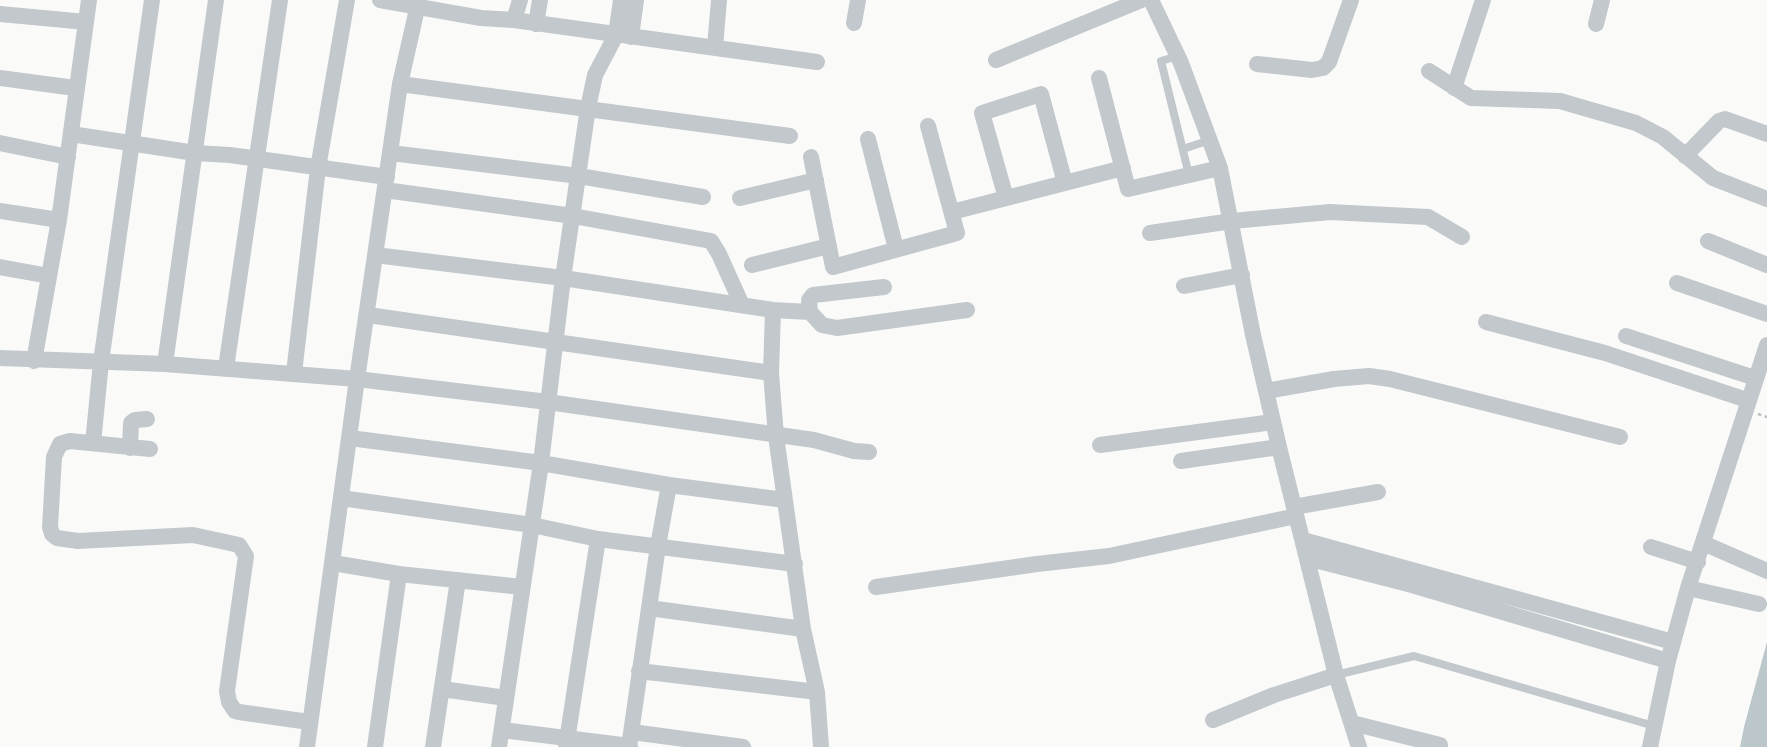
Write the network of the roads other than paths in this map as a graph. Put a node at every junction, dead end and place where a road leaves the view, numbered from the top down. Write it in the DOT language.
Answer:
graph roads {
  1 [pos="89,0"];
  2 [pos="152,0"];
  3 [pos="216,0"];
  4 [pos="280,0"];
  5 [pos="347,0"];
  6 [pos="380,0"];
  7 [pos="520,0"];
  8 [pos="541,0"];
  9 [pos="621,0"];
  10 [pos="636,0"];
  11 [pos="719,0"];
  12 [pos="858,0"];
  13 [pos="1141,0"];
  14 [pos="1151,0"];
  15 [pos="1351,0"];
  16 [pos="1483,0"];
  17 [pos="1602,0"];
  18 [pos="418,4"];
  19 [pos="0,14"];
  20 [pos="514,20"];
  21 [pos="86,22"];
  22 [pos="854,23"];
  23 [pos="536,24"];
  24 [pos="1596,24"];
  25 [pos="623,36"];
  26 [pos="715,47"];
  27 [pos="1178,56"];
  28 [pos="996,60"];
  29 [pos="817,62"];
  30 [pos="1257,64"];
  31 [pos="1429,71"];
  32 [pos="0,78"];
  33 [pos="1099,78"];
  34 [pos="401,84"];
  35 [pos="75,88"];
  36 [pos="1454,88"];
  37 [pos="588,108"];
  38 [pos="928,126"];
  39 [pos="71,134"];
  40 [pos="1767,134"];
  41 [pos="790,136"];
  42 [pos="869,139"];
  43 [pos="1210,140"];
  44 [pos="0,143"];
  45 [pos="131,143"];
  46 [pos="1183,149"];
  47 [pos="195,153"];
  48 [pos="391,153"];
  49 [pos="1685,156"];
  50 [pos="68,157"];
  51 [pos="811,157"];
  52 [pos="257,159"];
  53 [pos="318,168"];
  54 [pos="1123,168"];
  55 [pos="1220,168"];
  56 [pos="1189,175"];
  57 [pos="579,176"];
  58 [pos="816,180"];
  59 [pos="1065,183"];
  60 [pos="386,184"];
  61 [pos="703,197"];
  62 [pos="740,198"];
  63 [pos="1006,198"];
  64 [pos="1767,199"];
  65 [pos="0,211"];
  66 [pos="952,212"];
  67 [pos="573,216"];
  68 [pos="59,220"];
  69 [pos="1232,221"];
  70 [pos="1150,233"];
  71 [pos="1462,237"];
  72 [pos="1708,241"];
  73 [pos="829,246"];
  74 [pos="896,249"];
  75 [pos="375,255"];
  76 [pos="752,264"];
  77 [pos="1767,265"];
  78 [pos="0,267"];
  79 [pos="1242,275"];
  80 [pos="50,276"];
  81 [pos="563,278"];
  82 [pos="1677,283"];
  83 [pos="1184,286"];
  84 [pos="884,287"];
  85 [pos="742,305"];
  86 [pos="773,310"];
  87 [pos="967,310"];
  88 [pos="810,312"];
  89 [pos="1767,314"];
  90 [pos="368,315"];
  91 [pos="1486,323"];
  92 [pos="1626,336"];
  93 [pos="555,342"];
  94 [pos="1767,345"];
  95 [pos="0,358"];
  96 [pos="34,361"];
  97 [pos="101,362"];
  98 [pos="165,364"];
  99 [pos="226,368"];
  100 [pos="294,373"];
  101 [pos="772,373"];
  102 [pos="1755,378"];
  103 [pos="357,379"];
  104 [pos="1266,391"];
  105 [pos="1747,400"];
  106 [pos="548,402"];
  107 [pos="147,419"];
  108 [pos="1273,422"];
  109 [pos="776,436"];
  110 [pos="1620,437"];
  111 [pos="350,438"];
  112 [pos="93,443"];
  113 [pos="1100,445"];
  114 [pos="1279,447"];
  115 [pos="130,448"];
  116 [pos="150,449"];
  117 [pos="869,452"];
  118 [pos="1181,461"];
  119 [pos="541,464"];
  120 [pos="669,485"];
  121 [pos="1378,492"];
  122 [pos="341,498"];
  123 [pos="785,500"];
  124 [pos="1295,511"];
  125 [pos="532,525"];
  126 [pos="598,539"];
  127 [pos="1303,540"];
  128 [pos="1703,543"];
  129 [pos="658,547"];
  130 [pos="1651,547"];
  131 [pos="1307,558"];
  132 [pos="1698,562"];
  133 [pos="333,563"];
  134 [pos="795,564"];
  135 [pos="1767,571"];
  136 [pos="399,574"];
  137 [pos="458,580"];
  138 [pos="522,587"];
  139 [pos="876,587"];
  140 [pos="1688,587"];
  141 [pos="1759,604"];
  142 [pos="649,608"];
  143 [pos="803,629"];
  144 [pos="1672,642"];
  145 [pos="1668,661"];
  146 [pos="639,671"];
  147 [pos="1336,676"];
  148 [pos="442,689"];
  149 [pos="817,692"];
  150 [pos="506,698"];
  151 [pos="1213,720"];
  152 [pos="309,723"];
  153 [pos="1352,723"];
  154 [pos="1654,726"];
  155 [pos="502,730"];
  156 [pos="630,742"];
  157 [pos="566,743"];
  158 [pos="693,744"];
  159 [pos="1440,745"];
  160 [pos="307,747"];
  161 [pos="375,747"];
  162 [pos="433,747"];
  163 [pos="499,747"];
  164 [pos="743,747"];
  165 [pos="821,747"];
  166 [pos="1359,747"];
  167 [pos="1650,747"];
  1 -- 21 [label="street"];
  2 -- 45 [label="street"];
  3 -- 47 [label="street"];
  4 -- 52 [label="street"];
  5 -- 53 [label="street"];
  6 -- 18 [label="street"];
  7 -- 20 [label="street"];
  8 -- 23 [label="street"];
  9 -- 25 [label="street"];
  10 -- 25 [label="street"];
  11 -- 26 [label="street"];
  12 -- 22 [label="street"];
  13 -- 28 [label="street"];
  14 -- 27 [label="street"];
  15 -- 30 [label="street"];
  16 -- 36 [label="street"];
  17 -- 24 [label="street"];
  18 -- 20 [label="street"];
  18 -- 34 [label="street"];
  19 -- 21 [label="street"];
  20 -- 23 [label="street"];
  21 -- 35 [label="street"];
  23 -- 25 [label="street"];
  25 -- 26 [label="street"];
  25 -- 37 [label="street"];
  26 -- 29 [label="street"];
  27 -- 43 [label="street"];
  27 -- 46 [label="lane"];
  31 -- 36 [label="street"];
  32 -- 35 [label="street"];
  33 -- 54 [label="street"];
  34 -- 37 [label="street"];
  34 -- 48 [label="street"];
  35 -- 39 [label="street"];
  36 -- 49 [label="street"];
  37 -- 41 [label="street"];
  37 -- 57 [label="street"];
  38 -- 66 [label="street"];
  39 -- 45 [label="street"];
  39 -- 50 [label="street"];
  40 -- 49 [label="street"];
  42 -- 74 [label="street"];
  43 -- 46 [label="lane"];
  43 -- 55 [label="street"];
  44 -- 50 [label="street"];
  45 -- 47 [label="street"];
  45 -- 97 [label="street"];
  46 -- 56 [label="lane"];
  47 -- 52 [label="street"];
  47 -- 98 [label="street"];
  48 -- 57 [label="street"];
  48 -- 60 [label="street"];
  49 -- 64 [label="street"];
  50 -- 68 [label="street"];
  51 -- 58 [label="street"];
  52 -- 53 [label="street"];
  52 -- 99 [label="street"];
  53 -- 60 [label="street"];
  53 -- 100 [label="street"];
  54 -- 56 [label="street"];
  54 -- 59 [label="street"];
  55 -- 56 [label="street"];
  55 -- 69 [label="street"];
  57 -- 61 [label="street"];
  57 -- 67 [label="street"];
  58 -- 62 [label="street"];
  58 -- 73 [label="street"];
  59 -- 63 [label="street"];
  59 -- 63 [label="street"];
  60 -- 67 [label="street"];
  60 -- 75 [label="street"];
  63 -- 66 [label="street"];
  65 -- 68 [label="street"];
  66 -- 74 [label="street"];
  67 -- 81 [label="street"];
  67 -- 85 [label="street"];
  68 -- 80 [label="street"];
  69 -- 70 [label="street"];
  69 -- 71 [label="street"];
  69 -- 79 [label="street"];
  72 -- 77 [label="street"];
  73 -- 74 [label="street"];
  73 -- 76 [label="street"];
  75 -- 81 [label="street"];
  75 -- 90 [label="street"];
  78 -- 80 [label="street"];
  79 -- 83 [label="street"];
  79 -- 104 [label="street"];
  80 -- 96 [label="street"];
  81 -- 85 [label="street"];
  81 -- 93 [label="street"];
  82 -- 89 [label="street"];
  84 -- 88 [label="street"];
  85 -- 86 [label="street"];
  86 -- 88 [label="street"];
  86 -- 101 [label="street"];
  87 -- 88 [label="street"];
  90 -- 93 [label="street"];
  90 -- 103 [label="street"];
  91 -- 105 [label="street"];
  92 -- 102 [label="street"];
  93 -- 101 [label="street"];
  93 -- 106 [label="street"];
  94 -- 102 [label="street"];
  95 -- 96 [label="street"];
  96 -- 97 [label="street"];
  97 -- 98 [label="street"];
  97 -- 112 [label="street"];
  98 -- 99 [label="street"];
  99 -- 100 [label="street"];
  100 -- 103 [label="street"];
  101 -- 109 [label="street"];
  102 -- 105 [label="street"];
  103 -- 106 [label="street"];
  103 -- 111 [label="street"];
  104 -- 108 [label="street"];
  104 -- 110 [label="street"];
  105 -- 128 [label="street"];
  106 -- 109 [label="street"];
  106 -- 119 [label="street"];
  107 -- 115 [label="street"];
  108 -- 113 [label="street"];
  108 -- 114 [label="street"];
  109 -- 117 [label="street"];
  109 -- 123 [label="street"];
  111 -- 119 [label="street"];
  111 -- 122 [label="street"];
  112 -- 115 [label="street"];
  112 -- 152 [label="street"];
  114 -- 118 [label="street"];
  114 -- 124 [label="street"];
  115 -- 116 [label="street"];
  119 -- 120 [label="street"];
  119 -- 125 [label="street"];
  120 -- 123 [label="street"];
  120 -- 129 [label="street"];
  121 -- 124 [label="street"];
  122 -- 125 [label="street"];
  122 -- 133 [label="street"];
  123 -- 134 [label="street"];
  124 -- 127 [label="street"];
  124 -- 139 [label="street"];
  125 -- 126 [label="street"];
  125 -- 138 [label="street"];
  126 -- 129 [label="street"];
  126 -- 157 [label="street"];
  127 -- 131 [label="street"];
  127 -- 144 [label="street"];
  128 -- 132 [label="street"];
  128 -- 135 [label="street"];
  129 -- 134 [label="street"];
  129 -- 142 [label="street"];
  130 -- 132 [label="street"];
  131 -- 145 [label="street"];
  131 -- 147 [label="street"];
  132 -- 140 [label="street"];
  133 -- 136 [label="street"];
  133 -- 152 [label="street"];
  134 -- 143 [label="street"];
  136 -- 137 [label="street"];
  136 -- 161 [label="street"];
  137 -- 138 [label="street"];
  137 -- 148 [label="street"];
  138 -- 150 [label="street"];
  140 -- 141 [label="street"];
  140 -- 144 [label="street"];
  142 -- 143 [label="street"];
  142 -- 146 [label="street"];
  143 -- 149 [label="street"];
  144 -- 145 [label="street"];
  145 -- 154 [label="street"];
  146 -- 149 [label="street"];
  146 -- 156 [label="street"];
  147 -- 151 [label="street"];
  147 -- 153 [label="street"];
  147 -- 154 [label="lane"];
  148 -- 150 [label="street"];
  148 -- 162 [label="street"];
  149 -- 165 [label="street"];
  150 -- 155 [label="street"];
  152 -- 160 [label="street"];
  153 -- 159 [label="street"];
  153 -- 166 [label="street"];
  154 -- 167 [label="street"];
  155 -- 157 [label="street"];
  155 -- 163 [label="street"];
  156 -- 157 [label="street"];
  156 -- 158 [label="street"];
  158 -- 164 [label="street"];
}
